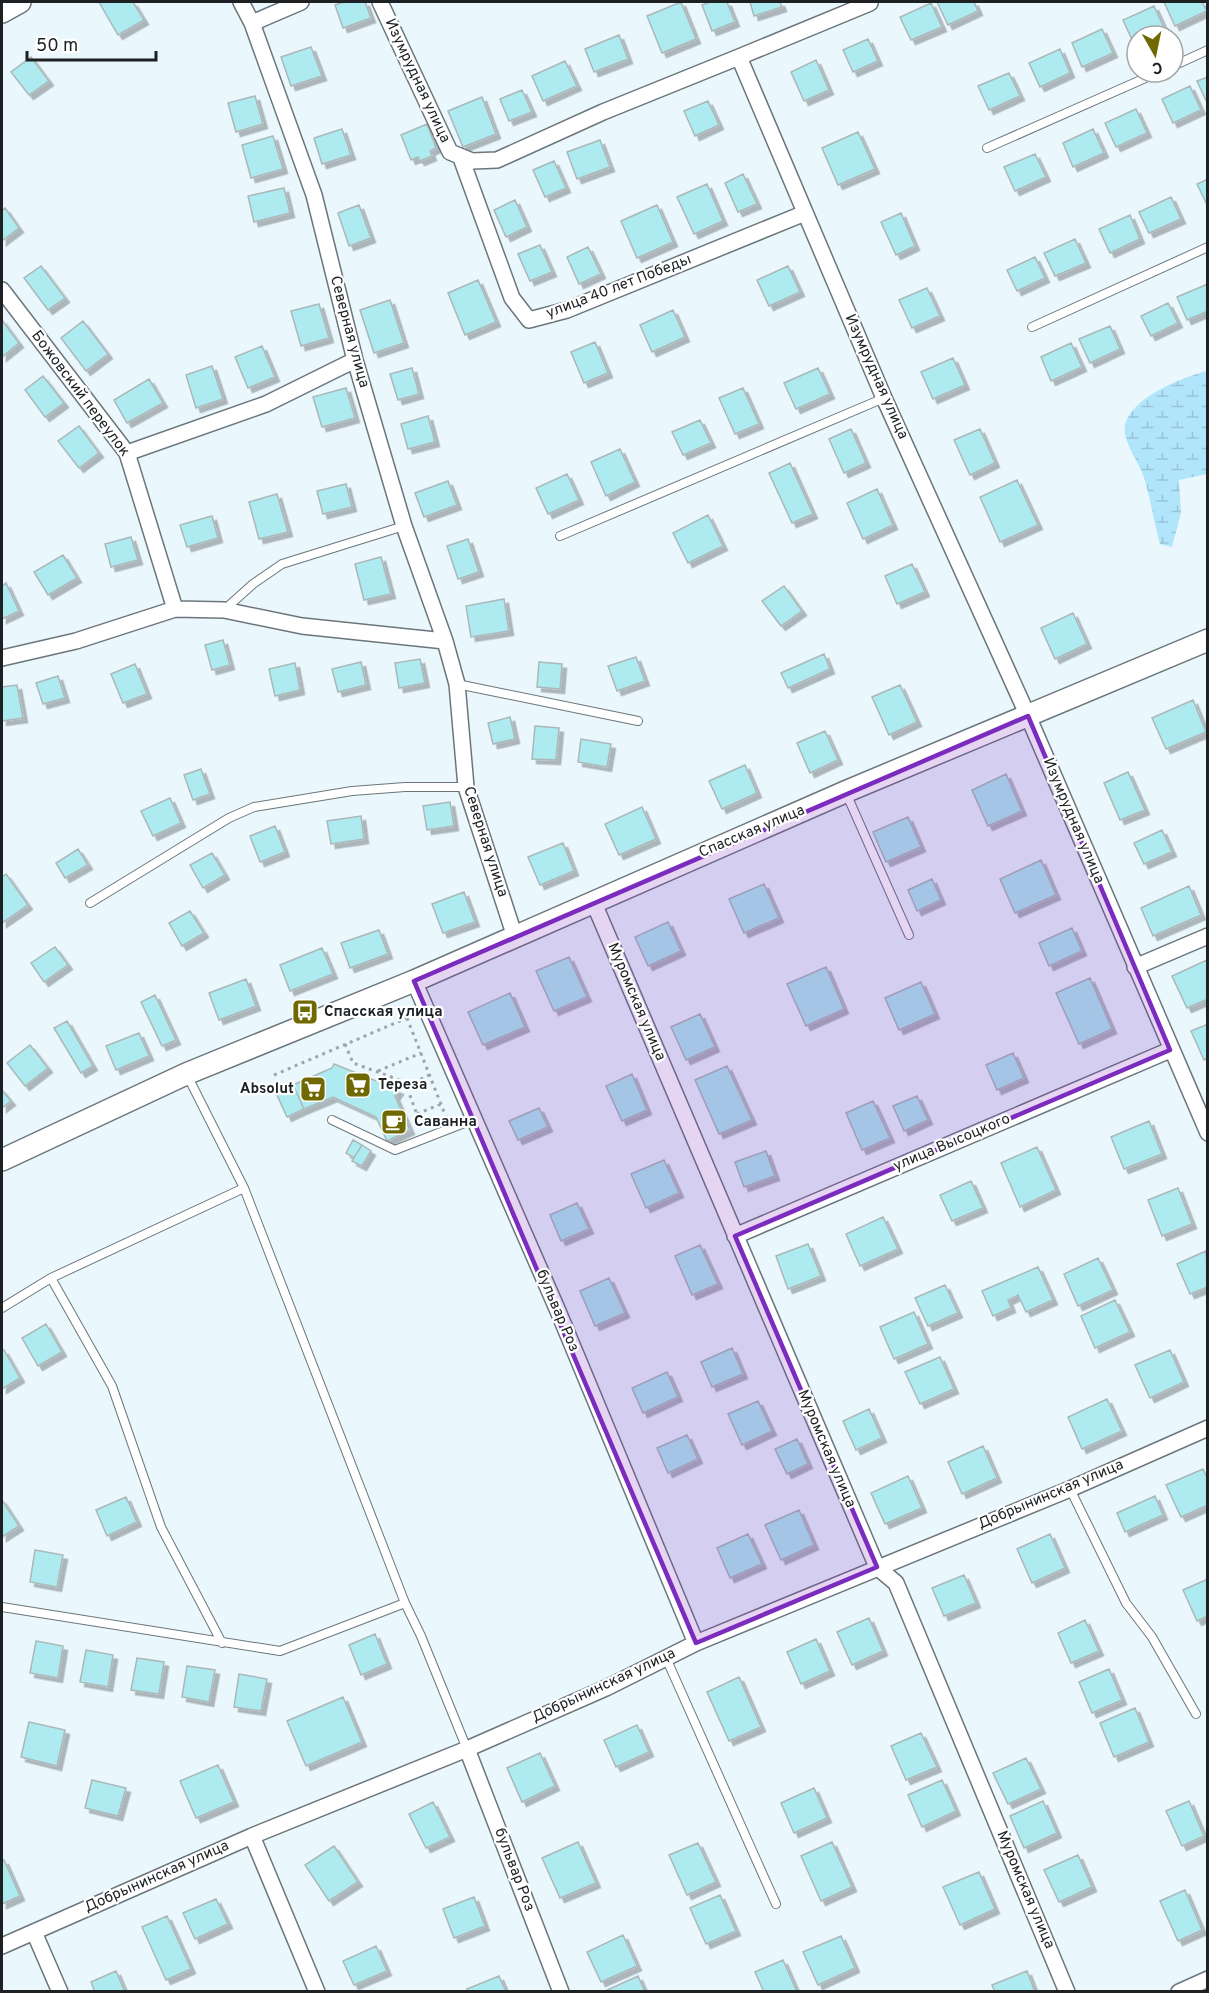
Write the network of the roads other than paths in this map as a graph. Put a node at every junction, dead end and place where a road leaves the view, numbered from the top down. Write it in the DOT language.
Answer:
graph roads {
  1 [pos="20,2"];
  2 [pos="241,2"];
  3 [pos="301,2"];
  4 [pos="380,2"];
  5 [pos="870,2"];
  6 [pos="2,12"];
  7 [pos="252,23"];
  8 [pos="1208,50"];
  9 [pos="739,57"];
  10 [pos="1185,61"];
  11 [pos="1132,84"];
  12 [pos="987,148"];
  13 [pos="460,158"];
  14 [pos="805,213"];
  15 [pos="1208,247"];
  16 [pos="2,290"];
  17 [pos="1032,327"];
  18 [pos="355,360"];
  19 [pos="884,398"];
  20 [pos="128,453"];
  21 [pos="404,526"];
  22 [pos="560,536"];
  23 [pos="175,609"];
  24 [pos="224,610"];
  25 [pos="445,640"];
  26 [pos="1208,640"];
  27 [pos="2,658"];
  28 [pos="457,684"];
  29 [pos="1028,716"];
  30 [pos="638,721"];
  31 [pos="466,787"];
  32 [pos="845,792"];
  33 [pos="593,901"];
  34 [pos="90,903"];
  35 [pos="909,935"];
  36 [pos="1208,936"];
  37 [pos="515,937"];
  38 [pos="1135,967"];
  39 [pos="414,981"];
  40 [pos="1170,1050"];
  41 [pos="186,1074"];
  42 [pos="332,1120"];
  43 [pos="472,1120"];
  44 [pos="1208,1133"];
  45 [pos="2,1160"];
  46 [pos="244,1188"];
  47 [pos="735,1236"];
  48 [pos="51,1278"];
  49 [pos="2,1308"];
  50 [pos="1208,1428"];
  51 [pos="1070,1489"];
  52 [pos="877,1567"];
  53 [pos="405,1603"];
  54 [pos="2,1607"];
  55 [pos="222,1643"];
  56 [pos="696,1643"];
  57 [pos="666,1658"];
  58 [pos="1196,1714"];
  59 [pos="467,1749"];
  60 [pos="252,1836"];
  61 [pos="776,1904"];
  62 [pos="34,1932"];
  63 [pos="2,1946"];
  64 [pos="1208,1979"];
  65 [pos="60,1992"];
  66 [pos="317,1992"];
  67 [pos="561,1992"];
  68 [pos="1067,1992"];
  69 [pos="1179,1992"];
  1 -- 6 [label="street"];
  2 -- 7 [label="street, Северная улица"];
  3 -- 7 [label="street"];
  4 -- 13 [label="street, Изумрудная улица"];
  5 -- 9 [label="street"];
  7 -- 18 [label="street, Северная улица"];
  8 -- 10 [label="lane"];
  9 -- 13 [label="street, Изумрудная улица"];
  9 -- 14 [label="street, Изумрудная улица"];
  11 -- 12 [label="lane"];
  13 -- 14 [label="street, улица 40 лет Победы"];
  14 -- 19 [label="street, Изумрудная улица"];
  15 -- 17 [label="lane"];
  16 -- 20 [label="street, Божовский переулок"];
  18 -- 20 [label="street"];
  18 -- 21 [label="street, Северная улица"];
  19 -- 22 [label="lane"];
  19 -- 29 [label="street, Изумрудная улица"];
  20 -- 23 [label="street, Божовский переулок"];
  21 -- 24 [label="lane"];
  21 -- 25 [label="street, Северная улица"];
  23 -- 24 [label="street"];
  23 -- 27 [label="street"];
  24 -- 25 [label="street"];
  25 -- 28 [label="street, Северная улица"];
  26 -- 29 [label="street, Спасская улица"];
  28 -- 30 [label="lane"];
  28 -- 31 [label="street, Северная улица"];
  29 -- 32 [label="street, Спасская улица"];
  29 -- 38 [label="street, Изумрудная улица"];
  31 -- 34 [label="lane"];
  31 -- 37 [label="street, Северная улица"];
  32 -- 33 [label="street, Спасская улица"];
  32 -- 35 [label="lane"];
  33 -- 37 [label="street, Спасская улица"];
  33 -- 47 [label="street, Муромская улица"];
  36 -- 38 [label="street"];
  37 -- 39 [label="street, Спасская улица"];
  38 -- 40 [label="street, Изумрудная улица"];
  39 -- 41 [label="street, Спасская улица"];
  39 -- 43 [label="street, бульвар Роз"];
  40 -- 44 [label="street, Изумрудная улица"];
  40 -- 47 [label="street, улица Высоцкого"];
  41 -- 45 [label="street, Спасская улица"];
  41 -- 46 [label="lane"];
  42 -- 43 [label="lane"];
  43 -- 56 [label="street, бульвар Роз"];
  46 -- 48 [label="lane"];
  46 -- 53 [label="lane"];
  47 -- 52 [label="street, Муромская улица"];
  48 -- 49 [label="lane"];
  48 -- 55 [label="lane"];
  50 -- 51 [label="street, Добрынинская улица"];
  51 -- 52 [label="street, Добрынинская улица"];
  51 -- 58 [label="lane"];
  52 -- 56 [label="street, Добрынинская улица"];
  52 -- 68 [label="street, Муромская улица"];
  53 -- 55 [label="lane"];
  53 -- 59 [label="lane"];
  54 -- 55 [label="lane"];
  56 -- 57 [label="street, Добрынинская улица"];
  57 -- 59 [label="street, Добрынинская улица"];
  57 -- 61 [label="lane"];
  59 -- 60 [label="street, Добрынинская улица"];
  59 -- 67 [label="street, бульвар Роз"];
  60 -- 62 [label="street, Добрынинская улица"];
  60 -- 66 [label="street"];
  62 -- 63 [label="street, Добрынинская улица"];
  62 -- 65 [label="street"];
  64 -- 69 [label="street"];
}
